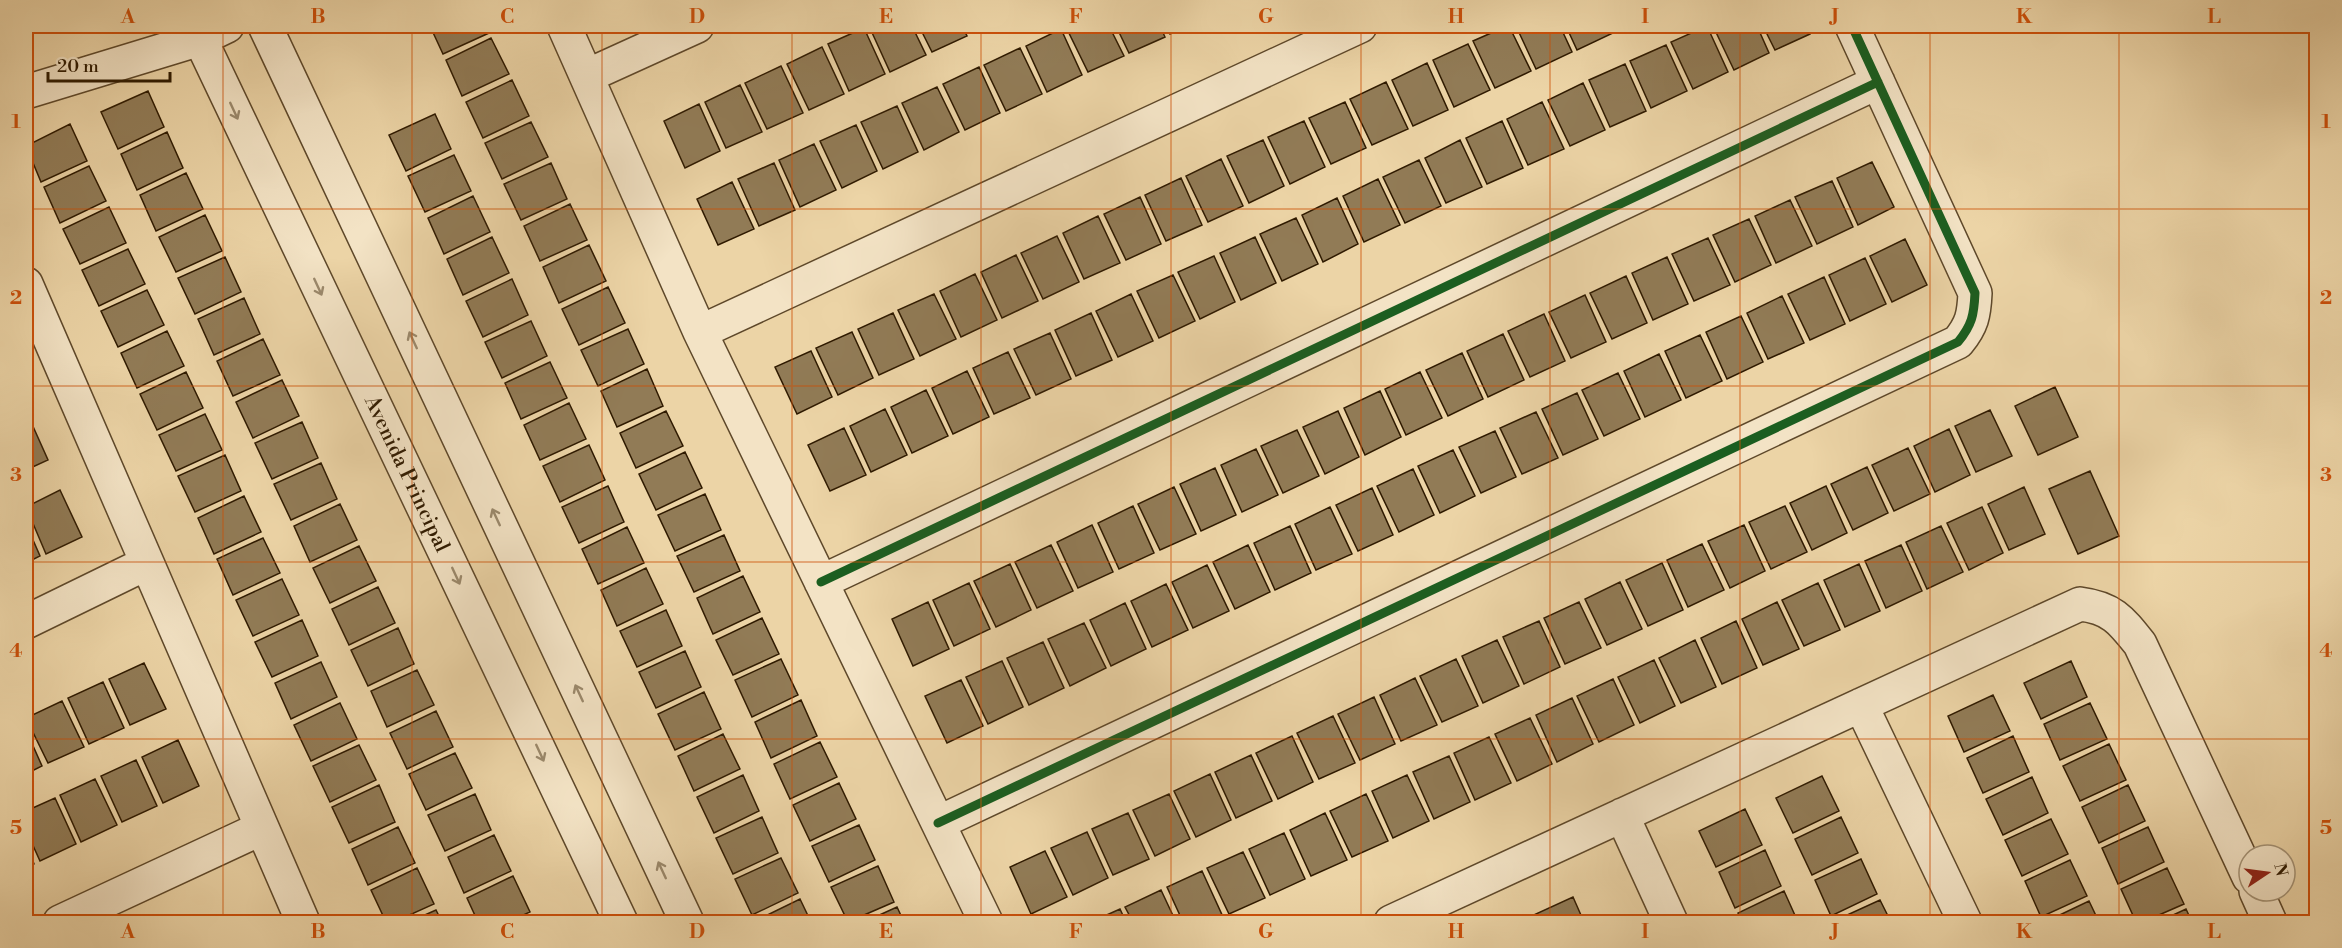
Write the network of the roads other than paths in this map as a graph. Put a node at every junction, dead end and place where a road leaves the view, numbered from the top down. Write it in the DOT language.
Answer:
graph roads {
  1 [pos="265,26"];
  2 [pos="564,26"];
  3 [pos="697,26"];
  4 [pos="1360,26"];
  5 [pos="1852,26"];
  6 [pos="207,30"];
  7 [pos="587,76"];
  8 [pos="1878,82"];
  9 [pos="26,92"];
  10 [pos="26,284"];
  11 [pos="35,332"];
  12 [pos="700,332"];
  13 [pos="147,563"];
  14 [pos="821,582"];
  15 [pos="26,622"];
  16 [pos="1861,705"];
  17 [pos="1622,815"];
  18 [pos="938,824"];
  19 [pos="262,828"];
  20 [pos="2237,851"];
  21 [pos="2261,903"];
  22 [pos="60,922"];
  23 [pos="303,922"];
  24 [pos="621,922"];
  25 [pos="687,922"];
  26 [pos="986,922"];
  27 [pos="1391,922"];
  28 [pos="1671,922"];
  29 [pos="1965,922"];
  30 [pos="2270,922"];
  25 -- 1 [label="street, one-way"];
  2 -- 7 [label="street"];
  3 -- 7 [label="street"];
  4 -- 12 [label="street"];
  5 -- 8 [label="street"];
  6 -- 9 [label="street"];
  6 -- 24 [label="street, Avenida Principal, one-way"];
  7 -- 12 [label="street"];
  8 -- 14 [label="street"];
  8 -- 18 [label="street"];
  10 -- 11 [label="street"];
  11 -- 13 [label="street"];
  12 -- 14 [label="street"];
  13 -- 15 [label="street"];
  13 -- 19 [label="street"];
  14 -- 18 [label="street"];
  16 -- 17 [label="street"];
  16 -- 20 [label="street"];
  16 -- 29 [label="street"];
  17 -- 27 [label="street"];
  17 -- 28 [label="street"];
  18 -- 26 [label="street"];
  19 -- 22 [label="street"];
  19 -- 23 [label="street"];
  21 -- 30 [label="street"];
}
